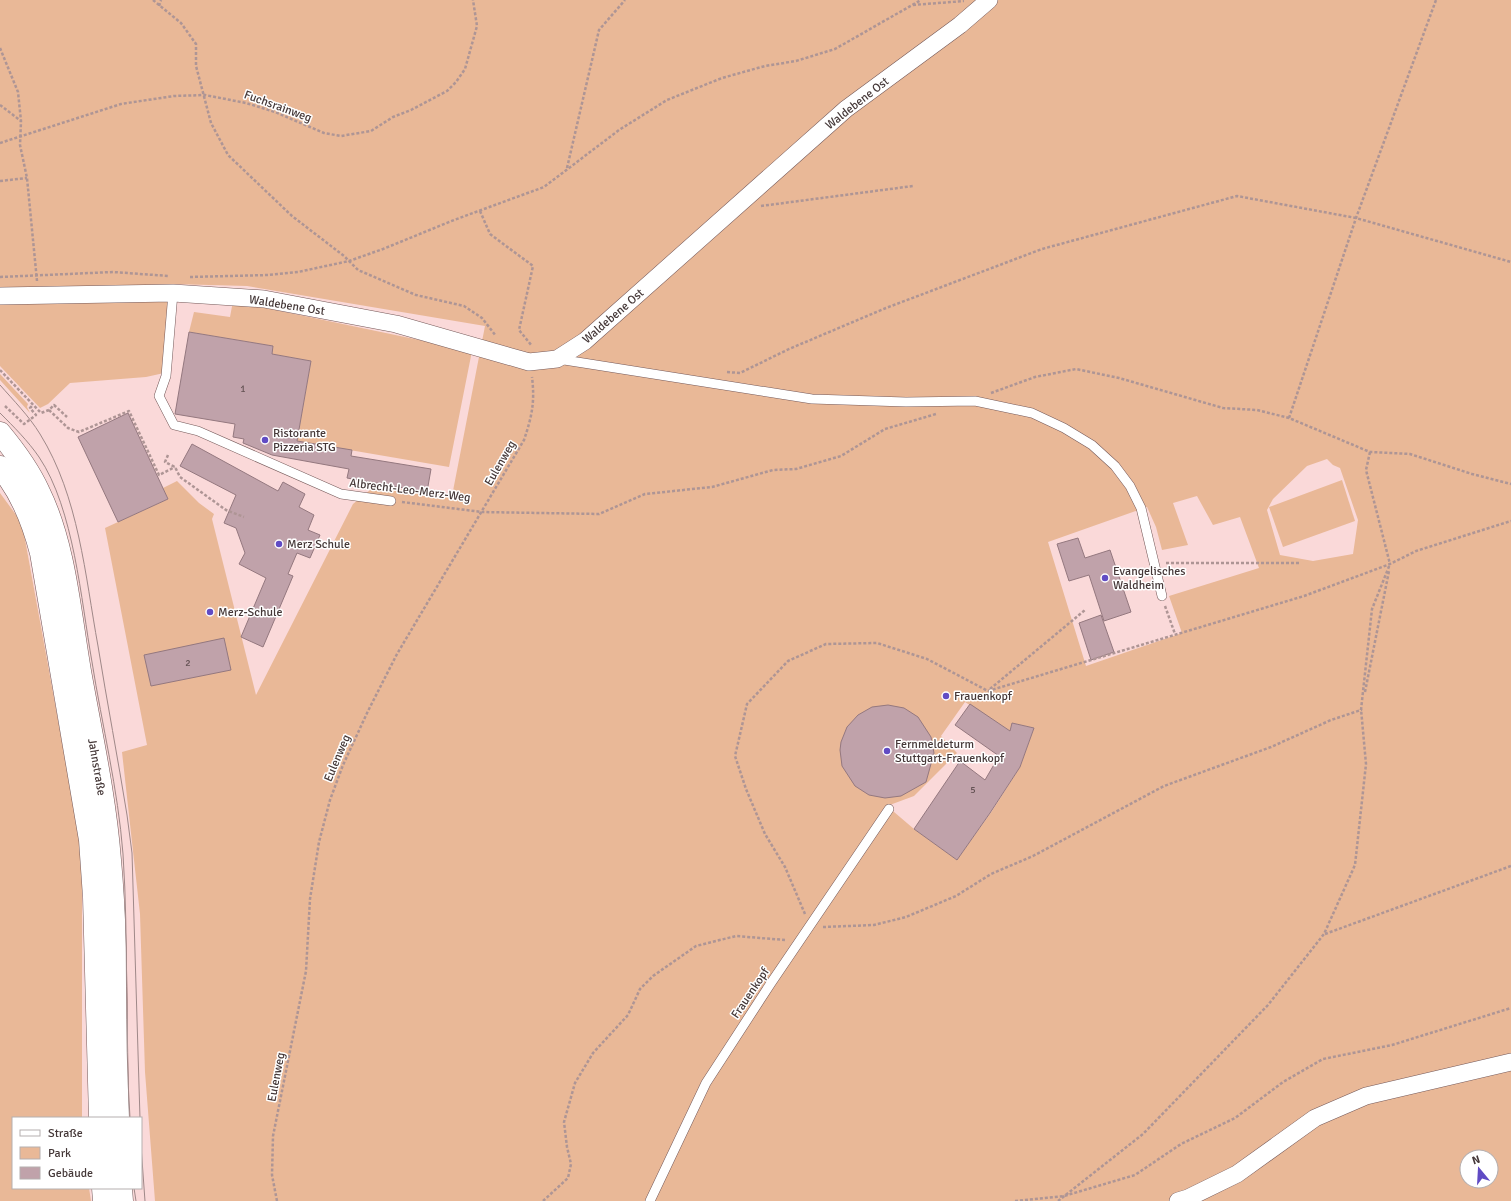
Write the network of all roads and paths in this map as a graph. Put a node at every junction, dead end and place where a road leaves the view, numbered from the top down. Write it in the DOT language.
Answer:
graph roads {
  1 [pos="153,0"];
  2 [pos="161,0"];
  3 [pos="473,0"];
  4 [pos="625,0"];
  5 [pos="920,0"];
  6 [pos="990,0"];
  7 [pos="1436,0"];
  8 [pos="971,1"];
  9 [pos="159,6"];
  10 [pos="910,6"];
  11 [pos="0,48"];
  12 [pos="205,95"];
  13 [pos="0,105"];
  14 [pos="21,121"];
  15 [pos="20,136"];
  16 [pos="0,143"];
  17 [pos="567,168"];
  18 [pos="27,178"];
  19 [pos="0,181"];
  20 [pos="913,186"];
  21 [pos="736,206"];
  22 [pos="480,211"];
  23 [pos="1356,218"];
  24 [pos="349,261"];
  25 [pos="1511,262"];
  26 [pos="37,275"];
  27 [pos="176,276"];
  28 [pos="0,277"];
  29 [pos="184,277"];
  30 [pos="173,293"];
  31 [pos="0,296"];
  32 [pos="507,354"];
  33 [pos="557,359"];
  34 [pos="529,362"];
  35 [pos="0,370"];
  36 [pos="724,372"];
  37 [pos="975,401"];
  38 [pos="33,405"];
  39 [pos="5,406"];
  40 [pos="49,410"];
  41 [pos="940,413"];
  42 [pos="67,417"];
  43 [pos="1289,418"];
  44 [pos="0,433"];
  45 [pos="1370,452"];
  46 [pos="168,455"];
  47 [pos="0,467"];
  48 [pos="175,467"];
  49 [pos="1511,484"];
  50 [pos="391,501"];
  51 [pos="482,512"];
  52 [pos="244,518"];
  53 [pos="1511,521"];
  54 [pos="1154,563"];
  55 [pos="1299,563"];
  56 [pos="1390,564"];
  57 [pos="1162,596"];
  58 [pos="1084,610"];
  59 [pos="1174,634"];
  60 [pos="988,691"];
  61 [pos="1361,710"];
  62 [pos="889,809"];
  63 [pos="1511,866"];
  64 [pos="810,928"];
  65 [pos="1324,934"];
  66 [pos="1511,1008"];
  67 [pos="1511,1062"];
  68 [pos="100,1117"];
  69 [pos="118,1117"];
  70 [pos="103,1189"];
  71 [pos="121,1189"];
  72 [pos="1064,1196"];
  73 [pos="104,1201"];
  74 [pos="122,1201"];
  75 [pos="277,1201"];
  76 [pos="543,1201"];
  77 [pos="650,1201"];
  78 [pos="1015,1201"];
  79 [pos="1058,1201"];
  80 [pos="1178,1201"];
  1 -- 9 [label="path"];
  2 -- 9 [label="path"];
  3 -- 12 [label="path, Fuchsrainweg"];
  4 -- 17 [label="path"];
  5 -- 10 [label="path"];
  6 -- 21 [label="street, Waldebene Ost"];
  7 -- 23 [label="path"];
  8 -- 10 [label="path"];
  9 -- 12 [label="path"];
  10 -- 17 [label="path"];
  11 -- 14 [label="path"];
  12 -- 15 [label="path, Fuchsrainweg"];
  12 -- 24 [label="path"];
  13 -- 14 [label="path"];
  14 -- 15 [label="path"];
  15 -- 16 [label="path, Fuchsrainweg"];
  15 -- 18 [label="path"];
  17 -- 22 [label="path"];
  18 -- 19 [label="path"];
  18 -- 26 [label="path"];
  20 -- 21 [label="path"];
  21 -- 33 [label="street, Waldebene Ost"];
  22 -- 24 [label="path"];
  22 -- 33 [label="path"];
  23 -- 25 [label="path"];
  23 -- 36 [label="path"];
  23 -- 43 [label="path"];
  24 -- 29 [label="path"];
  24 -- 32 [label="path"];
  26 -- 27 [label="path"];
  26 -- 28 [label="path"];
  30 -- 31 [label="street, Waldebene Ost"];
  30 -- 32 [label="street, Waldebene Ost"];
  30 -- 50 [label="lane, Albrecht-Leo-Merz-Weg"];
  32 -- 34 [label="street, Waldebene Ost"];
  33 -- 34 [label="street, Waldebene Ost"];
  33 -- 37 [label="lane"];
  34 -- 51 [label="path, Eulenweg"];
  35 -- 38 [label="path"];
  37 -- 43 [label="path"];
  37 -- 54 [label="lane"];
  38 -- 39 [label="path"];
  38 -- 40 [label="path"];
  40 -- 42 [label="path"];
  40 -- 48 [label="path"];
  41 -- 51 [label="path, Albrecht-Leo-Merz-Weg"];
  43 -- 45 [label="path"];
  44 -- 69 [label="main road, Jahnstraße"];
  45 -- 49 [label="path"];
  45 -- 56 [label="path"];
  46 -- 48 [label="path"];
  47 -- 68 [label="main road, Jahnstraße"];
  48 -- 52 [label="path"];
  50 -- 51 [label="path, Albrecht-Leo-Merz-Weg"];
  51 -- 75 [label="path, Eulenweg"];
  53 -- 56 [label="path"];
  54 -- 55 [label="path"];
  54 -- 57 [label="lane"];
  56 -- 59 [label="path"];
  56 -- 61 [label="path"];
  56 -- 61 [label="path"];
  57 -- 59 [label="path"];
  58 -- 60 [label="path"];
  59 -- 60 [label="path"];
  60 -- 64 [label="path"];
  61 -- 64 [label="path"];
  61 -- 65 [label="path"];
  62 -- 64 [label="lane, Frauenkopf"];
  63 -- 65 [label="path"];
  64 -- 76 [label="path"];
  64 -- 77 [label="lane, Frauenkopf"];
  65 -- 72 [label="path"];
  66 -- 72 [label="path"];
  67 -- 80 [label="street"];
  70 -- 73 [label="main road"];
  71 -- 74 [label="main road"];
  72 -- 78 [label="path"];
  72 -- 79 [label="path"];
}
